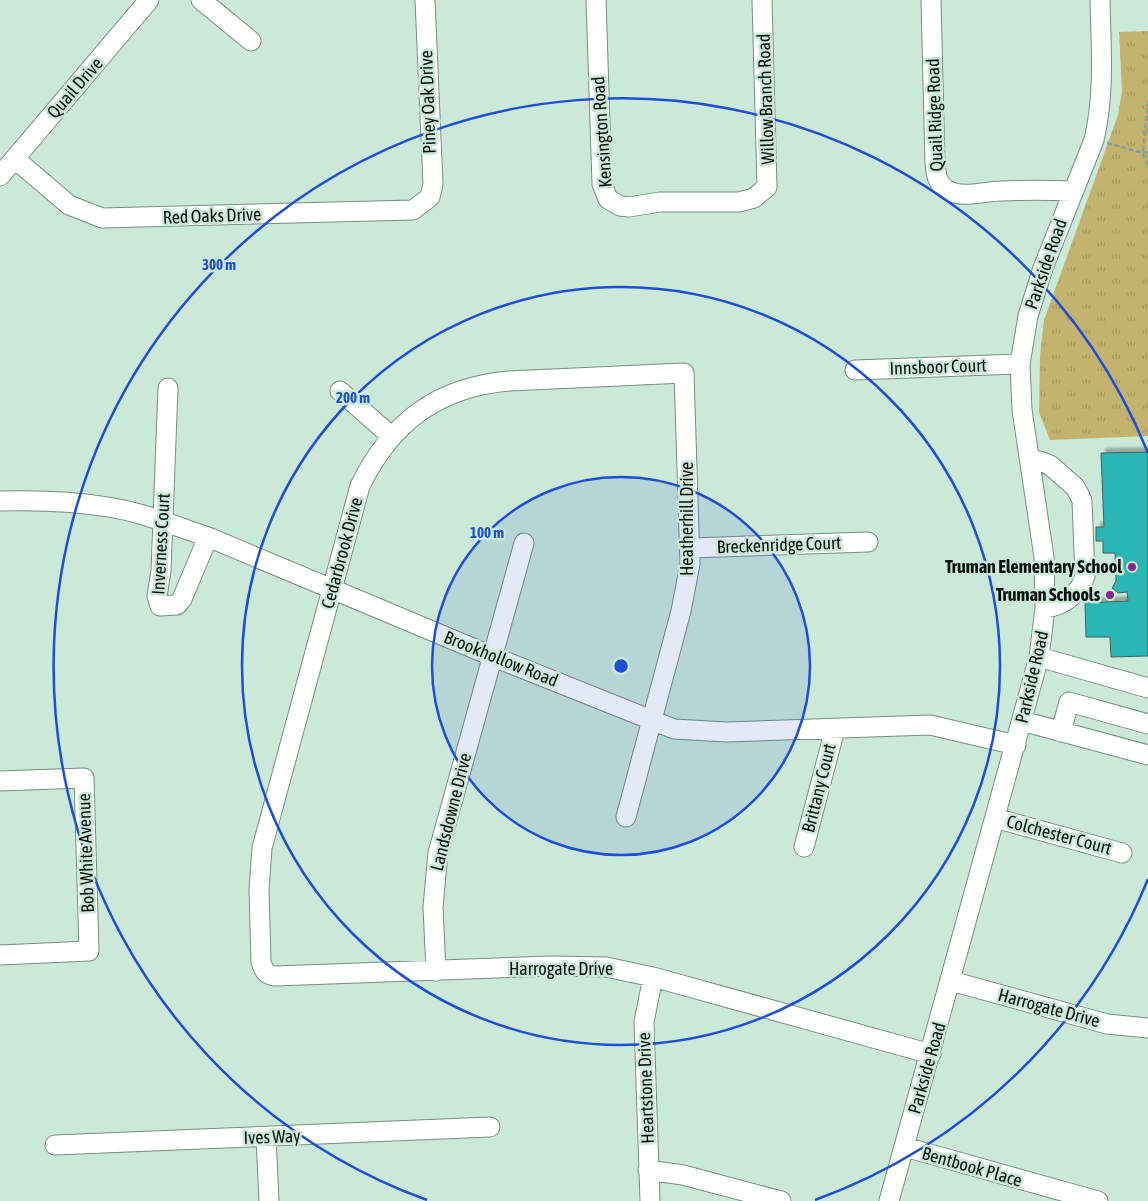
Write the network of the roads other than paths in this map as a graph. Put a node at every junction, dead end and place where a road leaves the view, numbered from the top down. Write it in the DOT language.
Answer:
graph roads {
  1 [pos="149,0"];
  2 [pos="201,0"];
  3 [pos="425,0"];
  4 [pos="596,0"];
  5 [pos="762,0"];
  6 [pos="931,0"];
  7 [pos="1100,0"];
  8 [pos="251,41"];
  9 [pos="15,159"];
  10 [pos="0,176"];
  11 [pos="1072,191"];
  12 [pos="759,194"];
  13 [pos="426,201"];
  14 [pos="1020,364"];
  15 [pos="855,370"];
  16 [pos="684,372"];
  17 [pos="168,388"];
  18 [pos="340,391"];
  19 [pos="392,437"];
  20 [pos="1030,461"];
  21 [pos="0,501"];
  22 [pos="163,521"];
  23 [pos="208,537"];
  24 [pos="868,542"];
  25 [pos="524,543"];
  26 [pos="691,548"];
  27 [pos="333,589"];
  28 [pos="1045,608"];
  29 [pos="494,657"];
  30 [pos="1039,657"];
  31 [pos="1148,688"];
  32 [pos="652,720"];
  33 [pos="1022,721"];
  34 [pos="1148,724"];
  35 [pos="834,729"];
  36 [pos="1061,732"];
  37 [pos="1016,745"];
  38 [pos="1148,754"];
  39 [pos="0,781"];
  40 [pos="626,817"];
  41 [pos="996,818"];
  42 [pos="804,847"];
  43 [pos="1122,853"];
  44 [pos="0,955"];
  45 [pos="436,971"];
  46 [pos="269,975"];
  47 [pos="653,977"];
  48 [pos="951,981"];
  49 [pos="1148,1028"];
  50 [pos="931,1054"];
  51 [pos="490,1128"];
  52 [pos="266,1137"];
  53 [pos="55,1145"];
  54 [pos="905,1148"];
  55 [pos="648,1170"];
  56 [pos="269,1201"];
  57 [pos="650,1201"];
  58 [pos="781,1201"];
  59 [pos="889,1201"];
  60 [pos="1098,1201"];
  1 -- 9 [label="street, Quail Drive"];
  2 -- 8 [label="street"];
  3 -- 13 [label="street, Piney Oak Drive"];
  4 -- 12 [label="street, Kensington Road"];
  5 -- 12 [label="street, Willow Branch Road"];
  6 -- 11 [label="street, Quail Ridge Road"];
  7 -- 11 [label="street, Parkside Road"];
  9 -- 10 [label="street, Quail Drive"];
  9 -- 13 [label="street, Red Oaks Drive"];
  11 -- 14 [label="street, Parkside Road"];
  14 -- 15 [label="street, Innsboor Court"];
  14 -- 20 [label="street, Parkside Road"];
  16 -- 19 [label="street, Cedarbrook Drive"];
  16 -- 26 [label="street, Heatherhill Drive"];
  17 -- 22 [label="street, Inverness Court"];
  18 -- 19 [label="street"];
  19 -- 27 [label="street, Cedarbrook Drive"];
  20 -- 28 [label="street, Parkside Road"];
  20 -- 28 [label="street"];
  21 -- 22 [label="street, Brookhollow Road"];
  22 -- 23 [label="street, Brookhollow Road"];
  22 -- 23 [label="street, Inverness Court"];
  23 -- 27 [label="street, Brookhollow Road"];
  24 -- 26 [label="street, Breckenridge Court"];
  25 -- 29 [label="street, Landsdowne Drive"];
  26 -- 32 [label="street, Heatherhill Drive"];
  27 -- 29 [label="street, Brookhollow Road"];
  27 -- 46 [label="street, Cedarbrook Drive"];
  28 -- 30 [label="street, Parkside Road"];
  29 -- 32 [label="street, Brookhollow Road"];
  29 -- 45 [label="street, Landsdowne Drive"];
  30 -- 31 [label="street"];
  30 -- 33 [label="street, Parkside Road"];
  32 -- 35 [label="street, Brookhollow Road"];
  32 -- 40 [label="street, Heatherhill Drive"];
  33 -- 36 [label="street"];
  33 -- 37 [label="street, Parkside Road"];
  34 -- 36 [label="street"];
  35 -- 37 [label="street, Brookhollow Road"];
  35 -- 42 [label="street, Brittany Court"];
  36 -- 38 [label="street"];
  37 -- 41 [label="street, Parkside Road"];
  39 -- 44 [label="street, Bob White Avenue"];
  41 -- 43 [label="street, Colchester Court"];
  41 -- 48 [label="street, Parkside Road"];
  45 -- 46 [label="street, Harrogate Drive"];
  45 -- 47 [label="street, Harrogate Drive"];
  47 -- 50 [label="street, Harrogate Drive"];
  47 -- 55 [label="street, Heartstone Drive"];
  48 -- 49 [label="street, Harrogate Drive"];
  48 -- 50 [label="street, Parkside Road"];
  50 -- 54 [label="street, Parkside Road"];
  51 -- 52 [label="street, Ives Way"];
  52 -- 53 [label="street, Ives Way"];
  52 -- 56 [label="street"];
  54 -- 59 [label="street, Parkside Road"];
  54 -- 60 [label="street, Bentbook Place"];
  55 -- 57 [label="street, Heartstone Drive"];
  55 -- 58 [label="street"];
}
